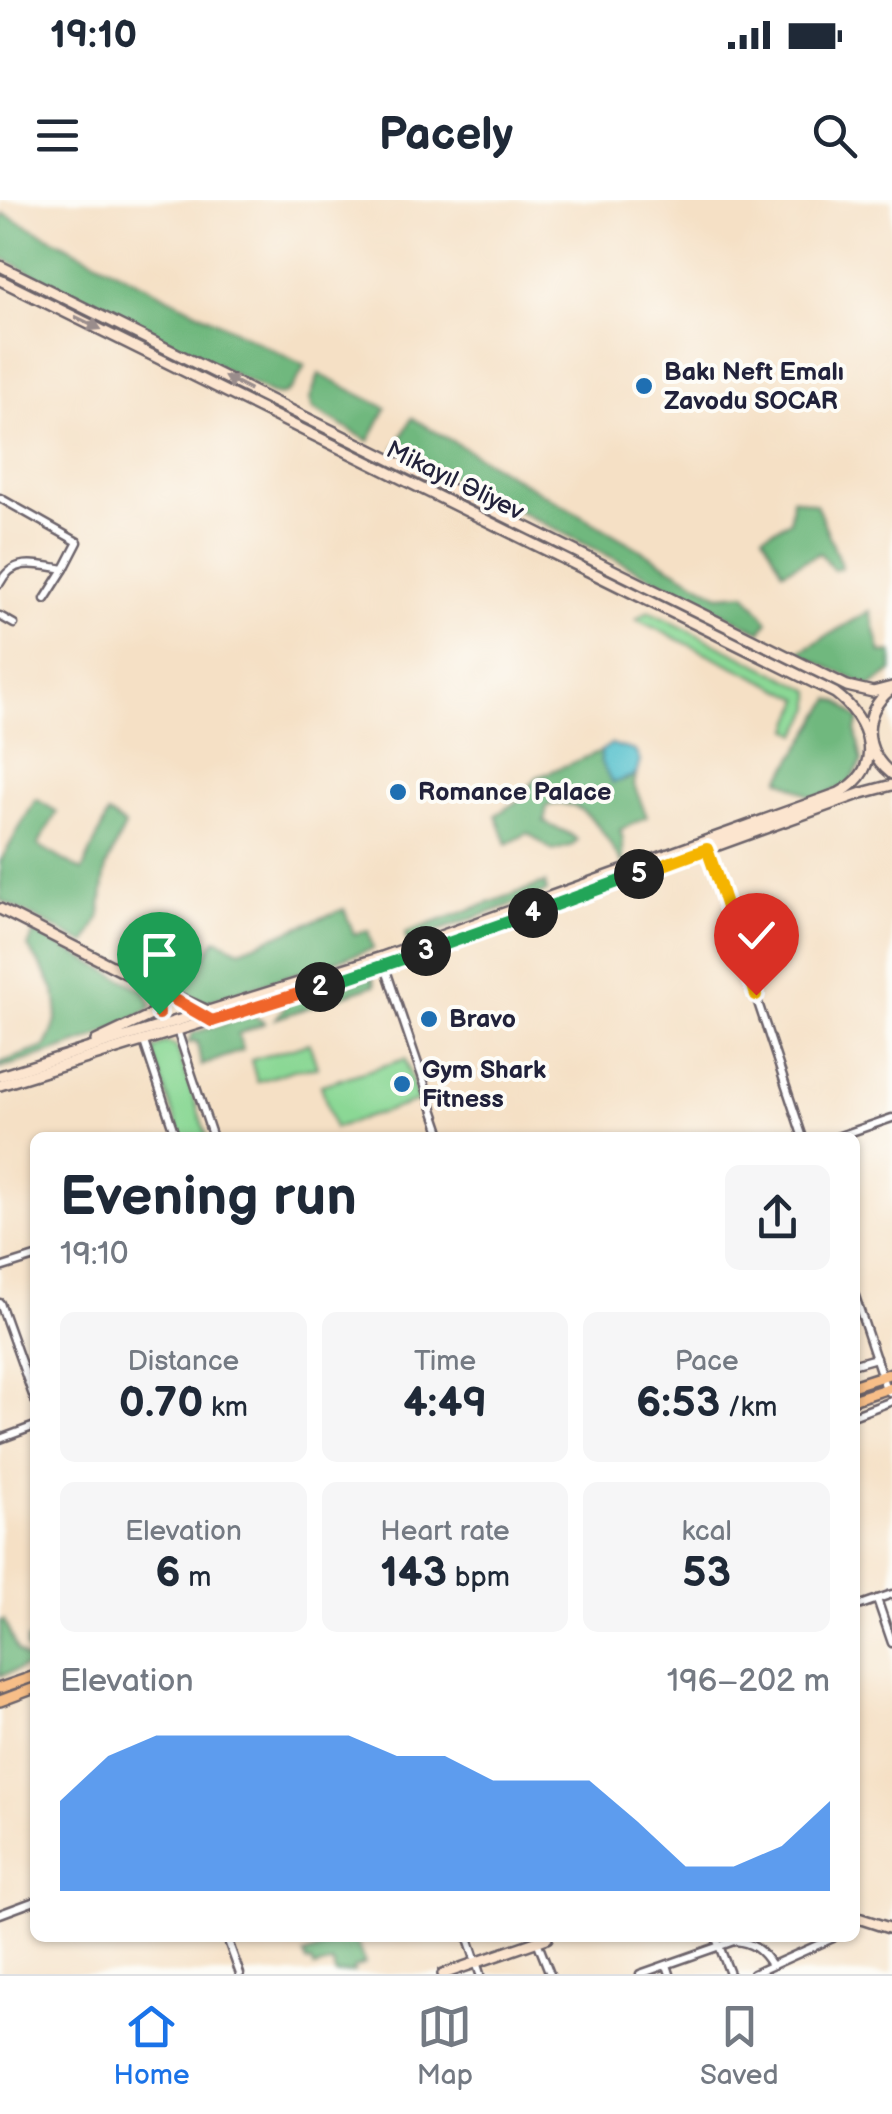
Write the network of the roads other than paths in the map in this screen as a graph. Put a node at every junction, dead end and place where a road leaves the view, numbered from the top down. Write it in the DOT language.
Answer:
graph roads {
  1 [pos="0,266"];
  2 [pos="0,280"];
  3 [pos="0,498"];
  4 [pos="64,569"];
  5 [pos="0,583"];
  6 [pos="46,599"];
  7 [pos="0,616"];
  8 [pos="14,624"];
  9 [pos="892,688"];
  10 [pos="870,742"];
  11 [pos="892,774"];
  12 [pos="892,786"];
  13 [pos="707,849"];
  14 [pos="0,909"];
  15 [pos="384,961"];
  16 [pos="146,983"];
  17 [pos="159,1001"];
  18 [pos="198,1015"];
  19 [pos="209,1017"];
  20 [pos="174,1028"];
  21 [pos="149,1030"];
  22 [pos="144,1042"];
  23 [pos="61,1057"];
  24 [pos="0,1076"];
  25 [pos="0,1085"];
  26 [pos="892,1118"];
  27 [pos="174,1132"];
  28 [pos="211,1132"];
  29 [pos="442,1132"];
  30 [pos="800,1132"];
  31 [pos="851,1132"];
  32 [pos="30,1259"];
  33 [pos="0,1268"];
  34 [pos="0,1303"];
  35 [pos="860,1311"];
  36 [pos="876,1358"];
  37 [pos="860,1363"];
  38 [pos="887,1374"];
  39 [pos="860,1383"];
  40 [pos="30,1387"];
  41 [pos="890,1393"];
  42 [pos="860,1398"];
  43 [pos="860,1412"];
  44 [pos="30,1428"];
  45 [pos="0,1439"];
  46 [pos="892,1594"];
  47 [pos="877,1599"];
  48 [pos="860,1604"];
  49 [pos="892,1643"];
  50 [pos="30,1678"];
  51 [pos="0,1688"];
  52 [pos="30,1690"];
  53 [pos="0,1700"];
  54 [pos="30,1903"];
  55 [pos="0,1914"];
  56 [pos="860,1920"];
  57 [pos="892,1929"];
  58 [pos="228,1942"];
  59 [pos="469,1942"];
  60 [pos="533,1942"];
  61 [pos="543,1942"];
  62 [pos="715,1942"];
  63 [pos="717,1942"];
  64 [pos="746,1942"];
  65 [pos="824,1942"];
  66 [pos="476,1962"];
  67 [pos="667,1964"];
  68 [pos="772,1965"];
  69 [pos="240,1974"];
  70 [pos="443,1974"];
  71 [pos="480,1974"];
  72 [pos="550,1974"];
  73 [pos="640,1974"];
  74 [pos="670,1974"];
  75 [pos="730,1974"];
  76 [pos="753,1974"];
  9 -- 1 [label="street, Mikayıl Əliyev, one-way"];
  2 -- 10 [label="street, Mikayıl Əliyev, one-way"];
  3 -- 4 [label="street"];
  4 -- 5 [label="street"];
  4 -- 6 [label="street"];
  7 -- 8 [label="street"];
  9 -- 10 [label="street"];
  10 -- 11 [label="street, Mikayıl Əliyev"];
  10 -- 15 [label="street"];
  12 -- 13 [label="street"];
  13 -- 15 [label="street"];
  13 -- 30 [label="street"];
  14 -- 16 [label="street"];
  15 -- 19 [label="street"];
  15 -- 29 [label="street"];
  16 -- 17 [label="street"];
  16 -- 18 [label="street"];
  16 -- 19 [label="street"];
  17 -- 21 [label="street"];
  17 -- 23 [label="street"];
  18 -- 19 [label="street"];
  18 -- 20 [label="street"];
  19 -- 20 [label="street"];
  20 -- 21 [label="street"];
  20 -- 22 [label="street"];
  20 -- 28 [label="street"];
  21 -- 22 [label="street"];
  21 -- 23 [label="street"];
  22 -- 25 [label="street"];
  22 -- 27 [label="street"];
  23 -- 24 [label="street"];
  26 -- 31 [label="street"];
  32 -- 33 [label="street"];
  34 -- 40 [label="street"];
  35 -- 36 [label="street"];
  36 -- 37 [label="street"];
  36 -- 38 [label="street"];
  38 -- 39 [label="main road"];
  38 -- 41 [label="street"];
  41 -- 42 [label="main road"];
  41 -- 43 [label="street"];
  44 -- 45 [label="street"];
  46 -- 47 [label="street"];
  47 -- 48 [label="street"];
  47 -- 49 [label="street"];
  50 -- 51 [label="main road"];
  52 -- 53 [label="main road"];
  54 -- 55 [label="street"];
  56 -- 57 [label="street"];
  58 -- 69 [label="street"];
  59 -- 66 [label="street"];
  60 -- 66 [label="street"];
  61 -- 72 [label="street"];
  62 -- 67 [label="street"];
  63 -- 75 [label="street"];
  64 -- 68 [label="street"];
  65 -- 68 [label="street"];
  66 -- 70 [label="street"];
  66 -- 71 [label="street"];
  67 -- 73 [label="street"];
  67 -- 74 [label="street"];
  68 -- 76 [label="street"];
}
